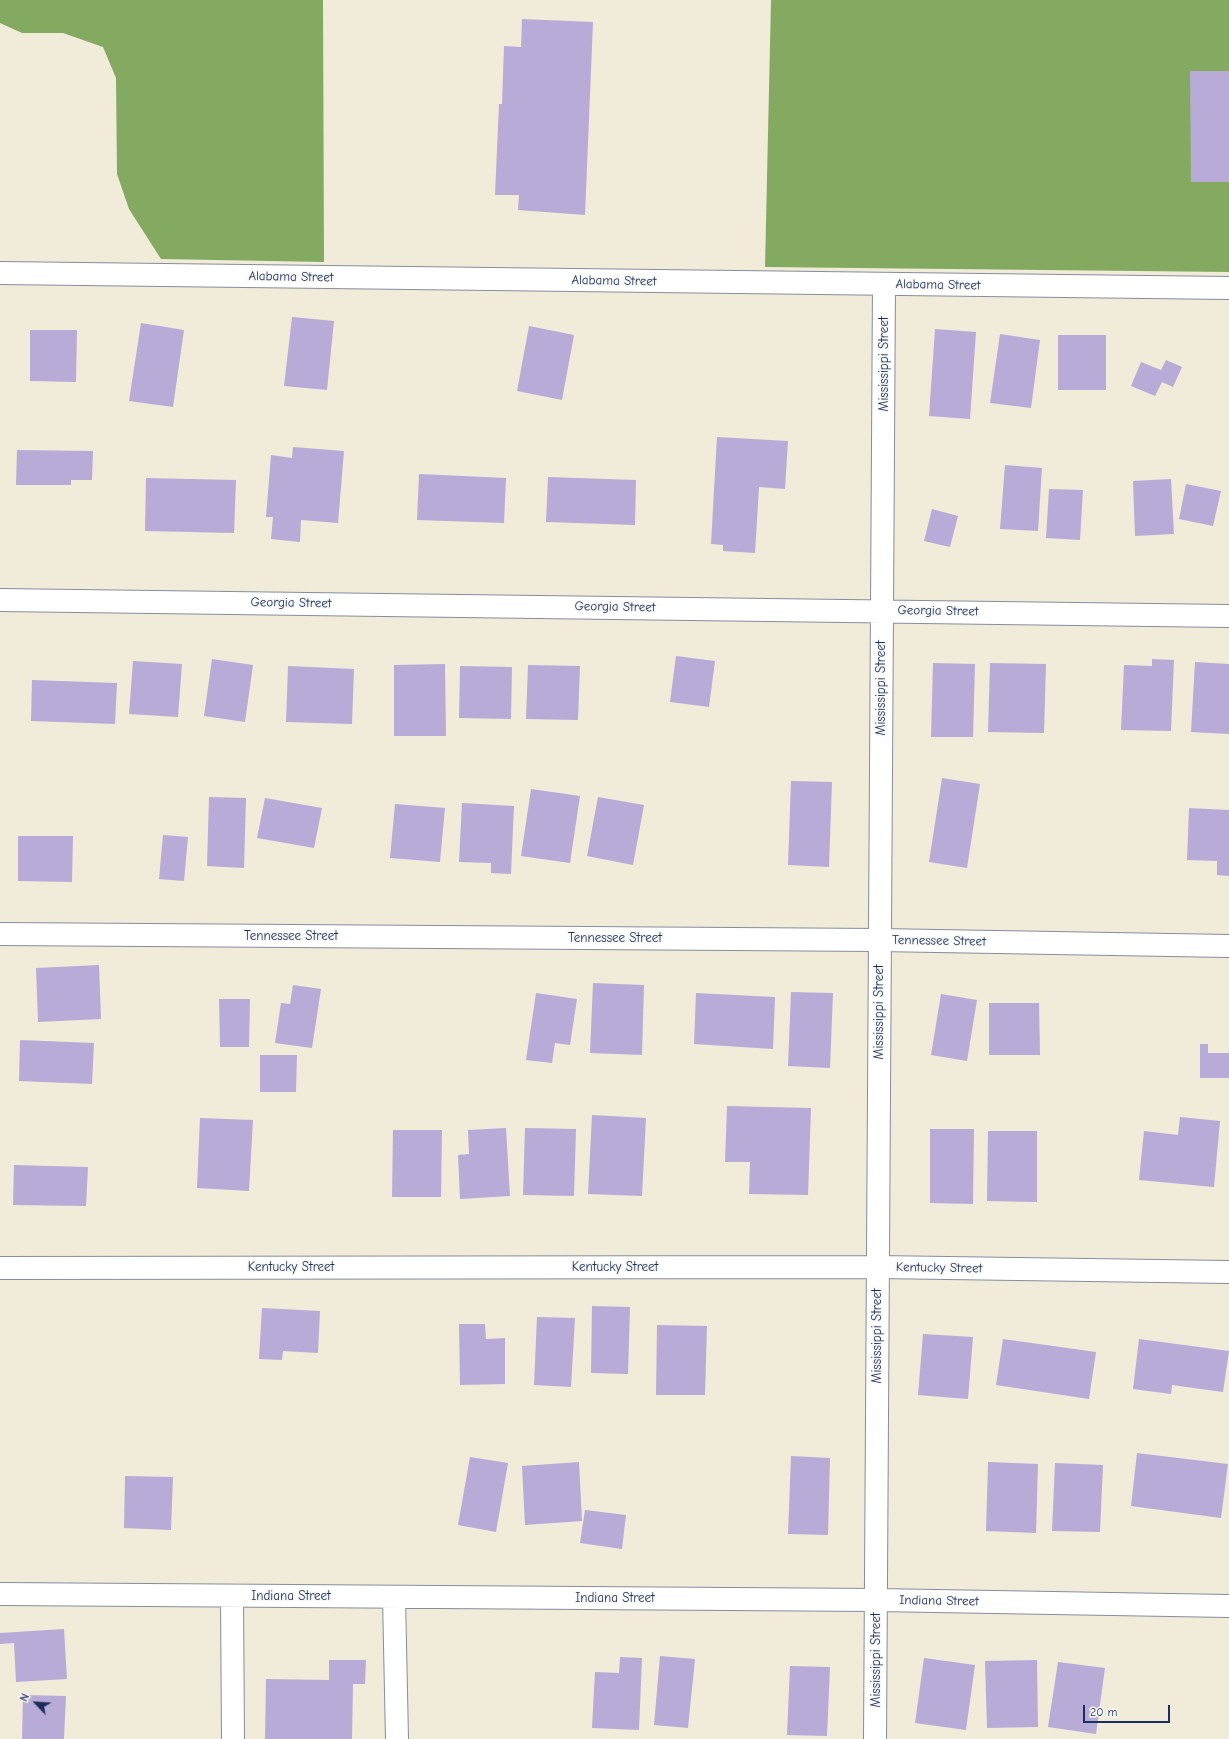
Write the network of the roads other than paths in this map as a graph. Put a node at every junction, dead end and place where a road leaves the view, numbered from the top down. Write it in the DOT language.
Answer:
graph roads {
  1 [pos="0,273"];
  2 [pos="884,284"];
  3 [pos="1229,288"];
  4 [pos="0,600"];
  5 [pos="882,610"];
  6 [pos="1229,616"];
  7 [pos="0,934"];
  8 [pos="879,940"];
  9 [pos="1229,946"];
  10 [pos="877,1267"];
  11 [pos="0,1268"];
  12 [pos="1229,1272"];
  13 [pos="0,1594"];
  14 [pos="232,1596"];
  15 [pos="394,1597"];
  16 [pos="876,1600"];
  17 [pos="1229,1606"];
  18 [pos="233,1739"];
  19 [pos="397,1739"];
  20 [pos="875,1739"];
  1 -- 2 [label="street, Alabama Street"];
  2 -- 3 [label="street, Alabama Street"];
  2 -- 5 [label="street, Mississippi Street"];
  4 -- 5 [label="street, Georgia Street"];
  5 -- 6 [label="street, Georgia Street"];
  5 -- 8 [label="street, Mississippi Street"];
  7 -- 8 [label="street, Tennessee Street"];
  8 -- 9 [label="street, Tennessee Street"];
  8 -- 10 [label="street, Mississippi Street"];
  10 -- 11 [label="street, Kentucky Street"];
  10 -- 12 [label="street, Kentucky Street"];
  10 -- 16 [label="street, Mississippi Street"];
  13 -- 14 [label="street, Indiana Street"];
  14 -- 15 [label="street, Indiana Street"];
  14 -- 18 [label="street"];
  15 -- 16 [label="street, Indiana Street"];
  15 -- 19 [label="street"];
  16 -- 17 [label="street, Indiana Street"];
  16 -- 20 [label="street, Mississippi Street"];
}
